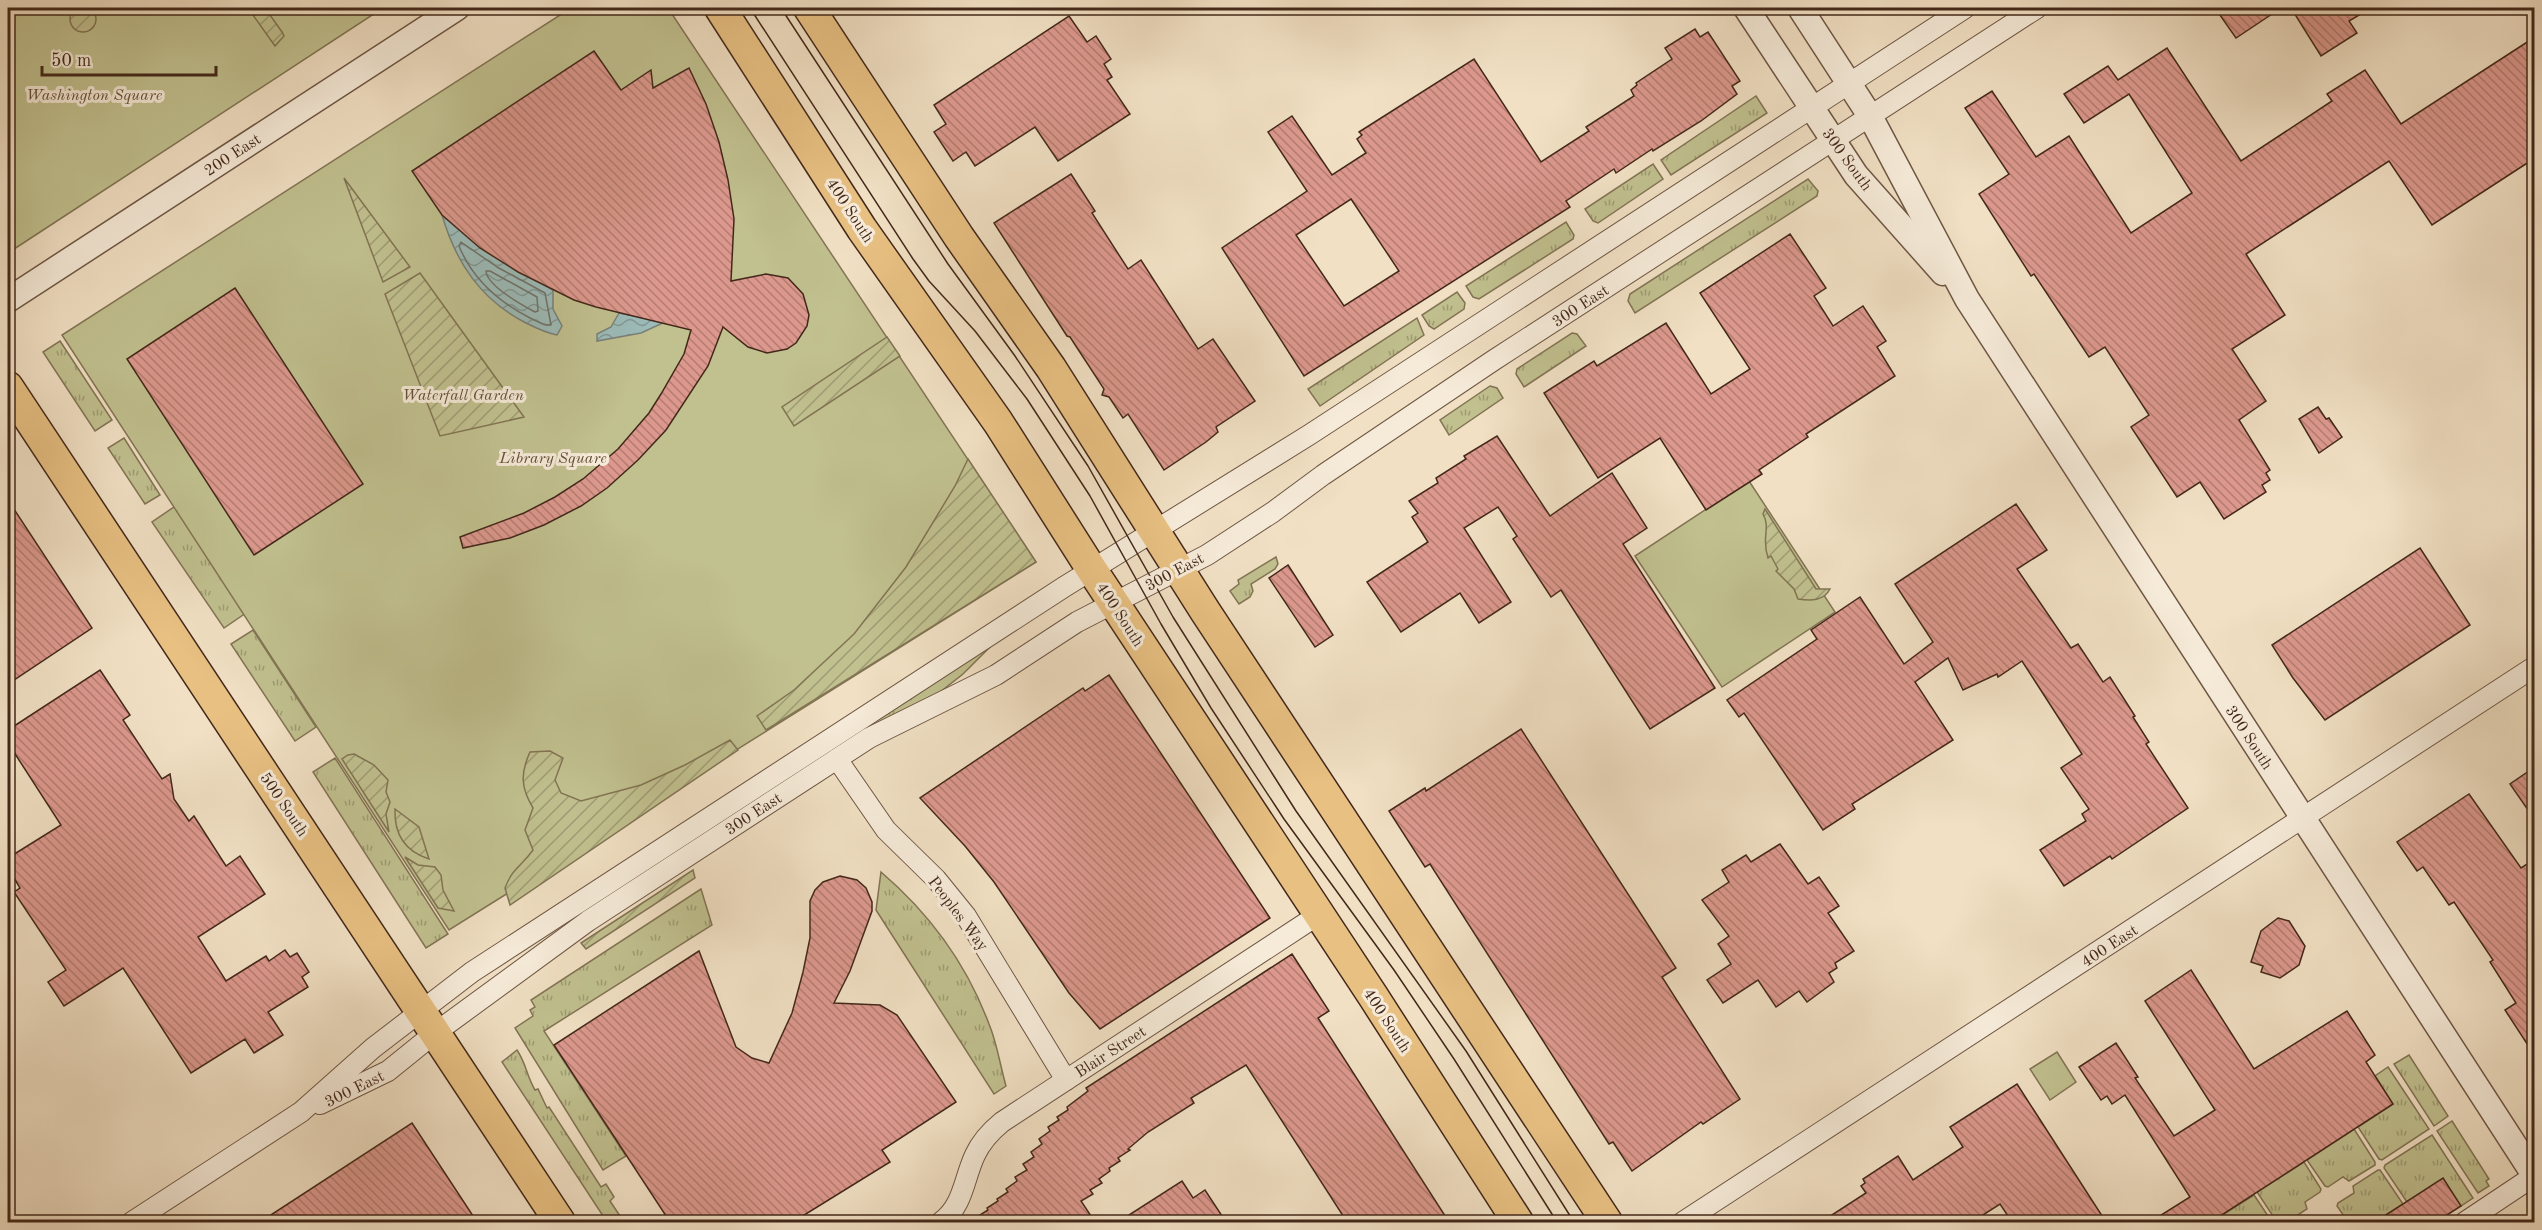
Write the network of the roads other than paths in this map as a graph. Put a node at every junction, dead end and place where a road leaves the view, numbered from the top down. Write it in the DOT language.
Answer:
graph roads {
  1 [pos="457,8"];
  2 [pos="720,8"];
  3 [pos="809,8"];
  4 [pos="1746,8"];
  5 [pos="1800,8"];
  6 [pos="1965,8"];
  7 [pos="2037,8"];
  8 [pos="1849,84"];
  9 [pos="1812,108"];
  10 [pos="1870,116"];
  11 [pos="1832,140"];
  12 [pos="1967,299"];
  13 [pos="8,300"];
  14 [pos="8,387"];
  15 [pos="1154,532"];
  16 [pos="1178,569"];
  17 [pos="1092,570"];
  18 [pos="1114,603"];
  19 [pos="2535,667"];
  20 [pos="837,759"];
  21 [pos="2303,819"];
  22 [pos="1318,915"];
  23 [pos="428,1022"];
  24 [pos="1066,1080"];
  25 [pos="301,1112"];
  26 [pos="2535,1176"];
  27 [pos="158,1216"];
  28 [pos="132,1222"];
  29 [pos="560,1222"];
  30 [pos="941,1222"];
  31 [pos="1518,1222"];
  32 [pos="1607,1222"];
  33 [pos="1683,1222"];
  34 [pos="2465,1222"];
  1 -- 13 [label="street, 200 East"];
  2 -- 17 [label="main road, 400 South"];
  3 -- 15 [label="main road"];
  4 -- 9 [label="street, 300 South"];
  5 -- 8 [label="street, 300 South"];
  6 -- 8 [label="street, 300 East"];
  7 -- 10 [label="street, 300 East"];
  8 -- 9 [label="street, 300 East"];
  8 -- 10 [label="street, 300 South"];
  9 -- 11 [label="street, 300 South"];
  9 -- 15 [label="street, 300 East"];
  10 -- 11 [label="street, 300 East"];
  10 -- 12 [label="street, 300 South"];
  11 -- 12 [label="street, 300 South"];
  11 -- 16 [label="street, 300 East"];
  12 -- 21 [label="street, 300 South"];
  14 -- 23 [label="main road, 500 South"];
  15 -- 16 [label="main road"];
  15 -- 17 [label="street, 300 East"];
  16 -- 18 [label="street, 300 East"];
  16 -- 32 [label="main road"];
  17 -- 18 [label="main road, 400 South"];
  17 -- 23 [label="street, 300 East"];
  18 -- 20 [label="street, 300 East"];
  18 -- 22 [label="main road, 400 South"];
  19 -- 21 [label="street, 400 East"];
  20 -- 23 [label="street, 300 East"];
  20 -- 24 [label="street, Peoples Way"];
  21 -- 26 [label="street, 300 South"];
  21 -- 33 [label="street, 400 East"];
  22 -- 24 [label="street, Blair Street"];
  22 -- 31 [label="main road, 400 South"];
  23 -- 25 [label="street, 300 East"];
  23 -- 25 [label="street, 300 East"];
  23 -- 29 [label="main road, 500 South"];
  24 -- 30 [label="street, Blair Street"];
  25 -- 27 [label="street, 300 East"];
  26 -- 34 [label="street"];
  27 -- 28 [label="street, 300 East"];
}
